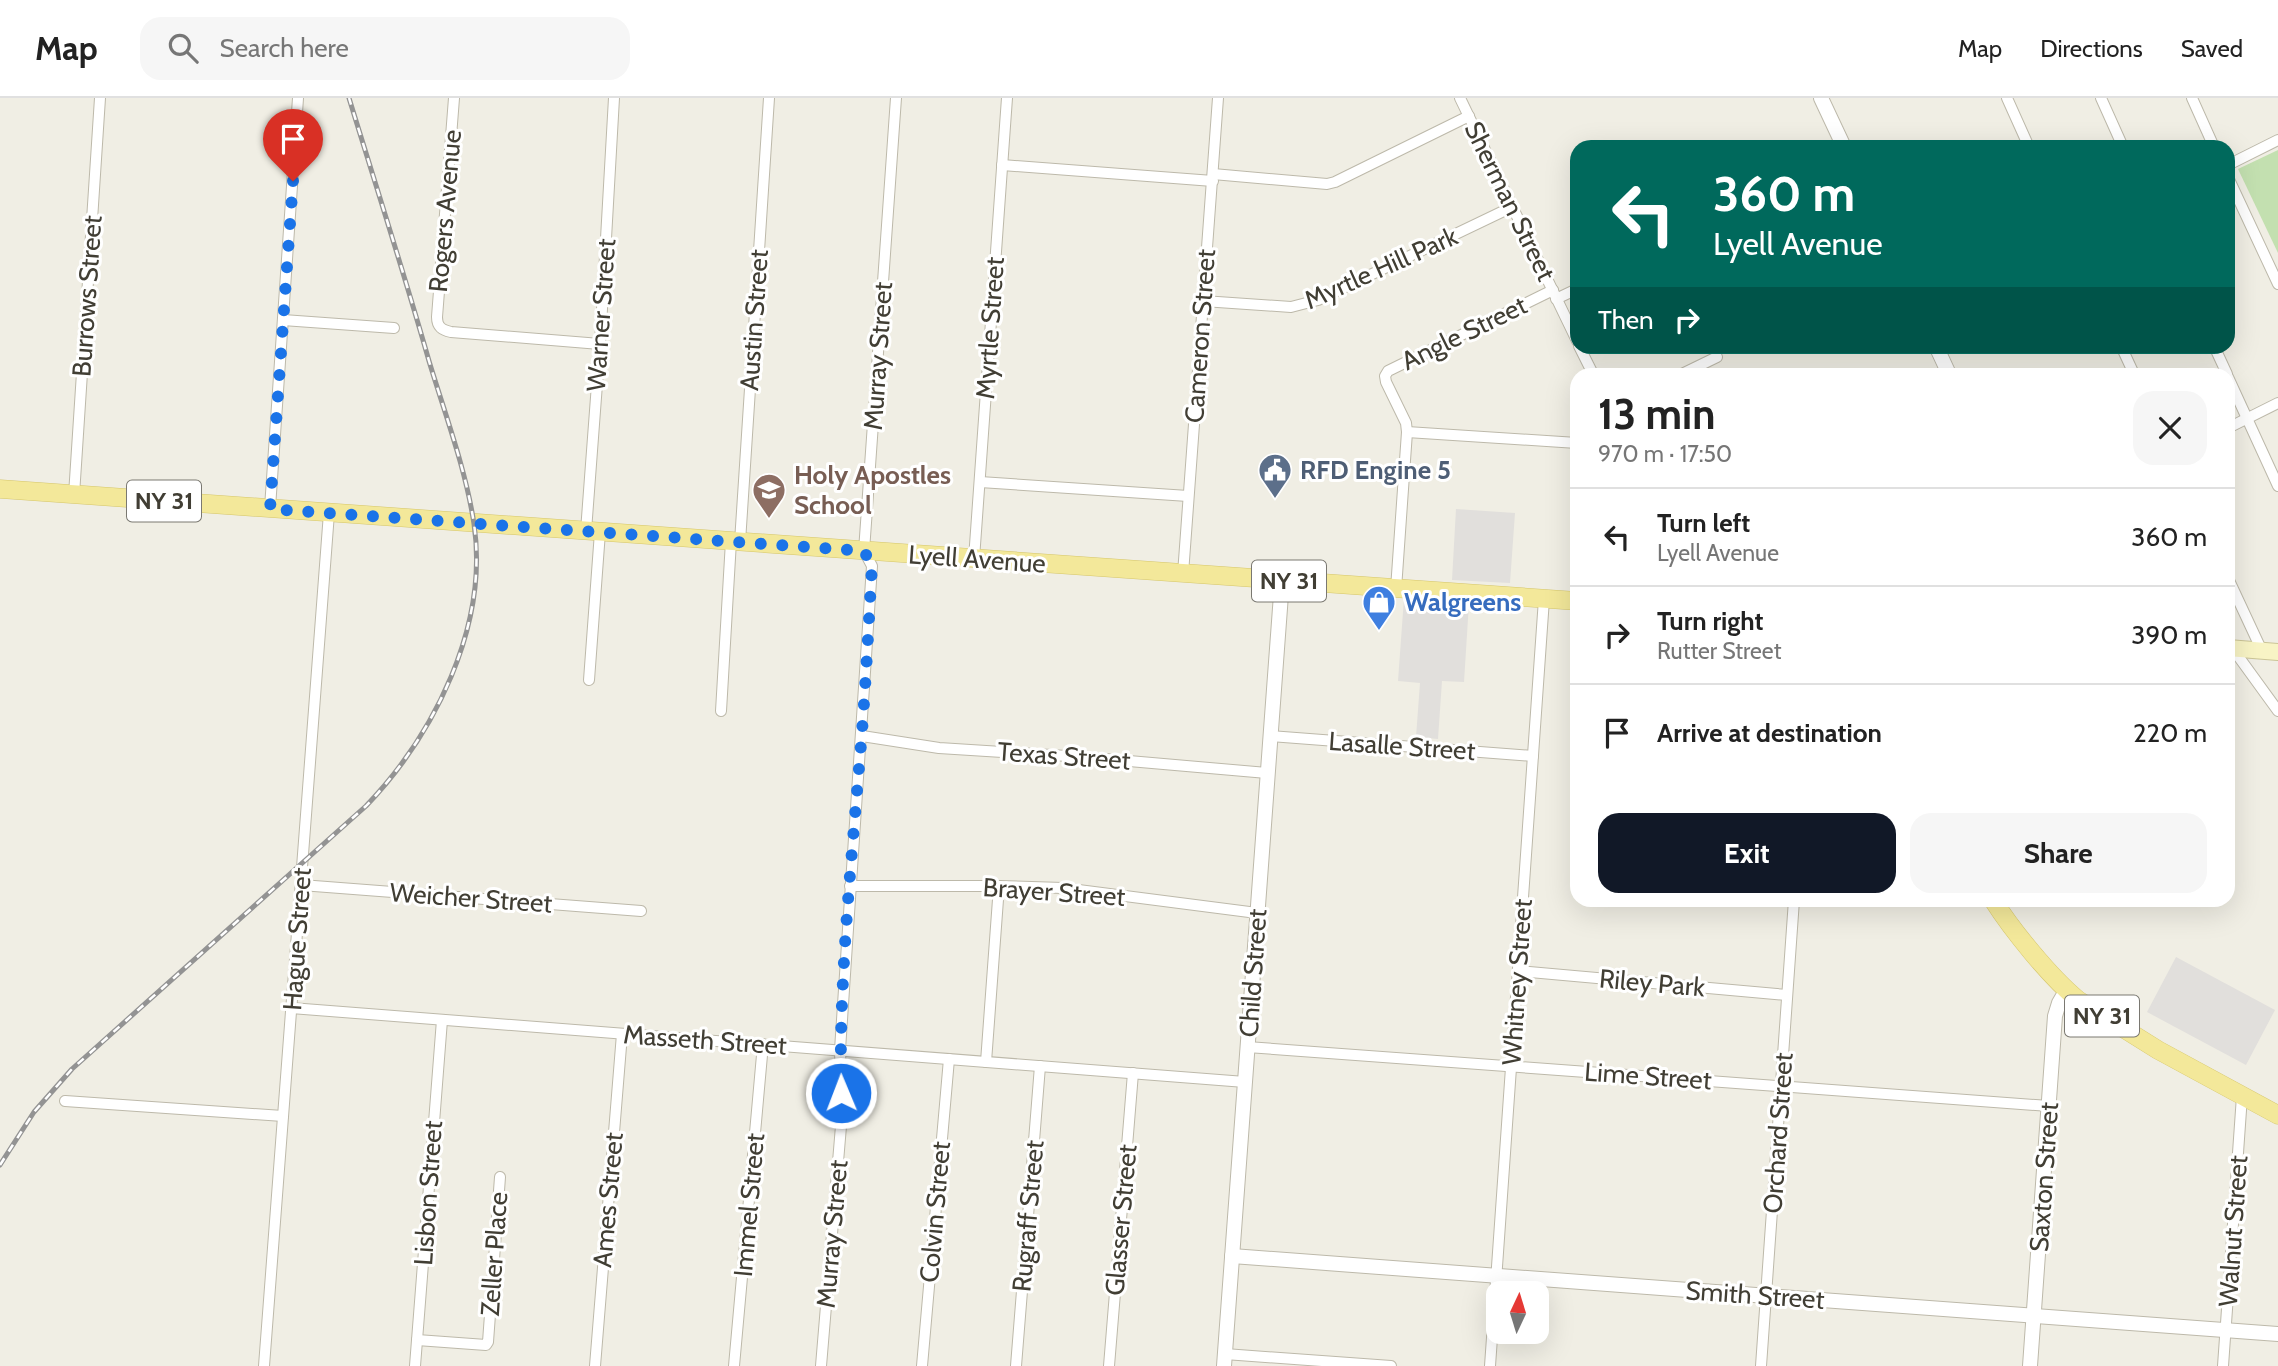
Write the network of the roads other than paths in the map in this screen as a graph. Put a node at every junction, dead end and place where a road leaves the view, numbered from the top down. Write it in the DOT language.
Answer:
graph roads {
  1 [pos="100,98"];
  2 [pos="298,98"];
  3 [pos="454,98"];
  4 [pos="614,98"];
  5 [pos="769,98"];
  6 [pos="896,98"];
  7 [pos="1007,98"];
  8 [pos="1218,98"];
  9 [pos="1460,98"];
  10 [pos="1821,98"];
  11 [pos="2007,98"];
  12 [pos="2101,98"];
  13 [pos="2192,98"];
  14 [pos="1469,117"];
  15 [pos="1841,140"];
  16 [pos="2026,140"];
  17 [pos="2120,140"];
  18 [pos="2211,140"];
  19 [pos="2278,140"];
  20 [pos="2235,162"];
  21 [pos="1002,165"];
  22 [pos="1213,178"];
  23 [pos="2235,192"];
  24 [pos="1512,207"];
  25 [pos="2278,284"];
  26 [pos="1570,291"];
  27 [pos="1554,294"];
  28 [pos="1203,301"];
  29 [pos="283,320"];
  30 [pos="1570,327"];
  31 [pos="394,328"];
  32 [pos="600,344"];
  33 [pos="1717,357"];
  34 [pos="1694,368"];
  35 [pos="2235,393"];
  36 [pos="2278,403"];
  37 [pos="2247,419"];
  38 [pos="2235,425"];
  39 [pos="1408,432"];
  40 [pos="1570,443"];
  41 [pos="980,482"];
  42 [pos="2278,486"];
  43 [pos="0,489"];
  44 [pos="74,495"];
  45 [pos="1188,496"];
  46 [pos="270,509"];
  47 [pos="329,513"];
  48 [pos="593,532"];
  49 [pos="735,542"];
  50 [pos="864,551"];
  51 [pos="974,559"];
  52 [pos="1183,574"];
  53 [pos="1282,580"];
  54 [pos="1396,589"];
  55 [pos="2235,590"];
  56 [pos="1544,599"];
  57 [pos="1570,601"];
  58 [pos="2235,649"];
  59 [pos="2270,652"];
  60 [pos="2235,655"];
  61 [pos="589,680"];
  62 [pos="720,710"];
  63 [pos="2278,711"];
  64 [pos="862,736"];
  65 [pos="1270,736"];
  66 [pos="1533,757"];
  67 [pos="1267,773"];
  68 [pos="301,885"];
  69 [pos="850,886"];
  70 [pos="999,886"];
  71 [pos="1793,907"];
  72 [pos="1998,907"];
  73 [pos="641,911"];
  74 [pos="1257,913"];
  75 [pos="1518,971"];
  76 [pos="2066,990"];
  77 [pos="1787,995"];
  78 [pos="291,1008"];
  79 [pos="442,1020"];
  80 [pos="622,1034"];
  81 [pos="763,1045"];
  82 [pos="1247,1047"];
  83 [pos="840,1050"];
  84 [pos="949,1059"];
  85 [pos="986,1062"];
  86 [pos="1040,1066"];
  87 [pos="1511,1066"];
  88 [pos="1133,1073"];
  89 [pos="1245,1082"];
  90 [pos="1781,1086"];
  91 [pos="2242,1096"];
  92 [pos="65,1101"];
  93 [pos="2049,1106"];
  94 [pos="2278,1115"];
  95 [pos="283,1116"];
  96 [pos="500,1177"];
  97 [pos="1232,1256"];
  98 [pos="1496,1275"];
  99 [pos="1766,1296"];
  100 [pos="2034,1316"];
  101 [pos="2225,1330"];
  102 [pos="2278,1334"];
  103 [pos="417,1340"];
  104 [pos="1224,1360"];
  105 [pos="264,1366"];
  106 [pos="415,1366"];
  107 [pos="595,1366"];
  108 [pos="734,1366"];
  109 [pos="821,1366"];
  110 [pos="922,1366"];
  111 [pos="1016,1366"];
  112 [pos="1109,1366"];
  113 [pos="1391,1366"];
  114 [pos="1490,1366"];
  115 [pos="1761,1366"];
  116 [pos="2030,1366"];
  117 [pos="2223,1366"];
  1 -- 44 [label="street, Burrows Street"];
  2 -- 29 [label="street"];
  3 -- 32 [label="street, Rogers Avenue"];
  4 -- 32 [label="street, Warner Street"];
  5 -- 49 [label="street, Austin Street"];
  6 -- 50 [label="street, Murray Street"];
  7 -- 21 [label="street, Myrtle Street"];
  8 -- 22 [label="street, Cameron Street"];
  9 -- 14 [label="street, Sherman Street"];
  10 -- 15 [label="street"];
  11 -- 16 [label="street"];
  12 -- 17 [label="street"];
  13 -- 18 [label="street"];
  14 -- 22 [label="street"];
  14 -- 24 [label="street, Sherman Street"];
  19 -- 20 [label="street"];
  21 -- 22 [label="street"];
  21 -- 41 [label="street, Myrtle Street"];
  22 -- 28 [label="street, Cameron Street"];
  23 -- 25 [label="street"];
  24 -- 27 [label="street, Sherman Street"];
  24 -- 28 [label="street, Myrtle Hill Park"];
  26 -- 27 [label="street"];
  27 -- 30 [label="street, Sherman Street"];
  27 -- 39 [label="street, Angle Street"];
  28 -- 45 [label="street, Cameron Street"];
  29 -- 31 [label="street"];
  29 -- 46 [label="street"];
  32 -- 48 [label="street, Warner Street"];
  33 -- 34 [label="street"];
  35 -- 37 [label="street"];
  36 -- 37 [label="street"];
  37 -- 38 [label="street"];
  37 -- 42 [label="street"];
  39 -- 40 [label="street"];
  39 -- 54 [label="street, Angle Street"];
  41 -- 45 [label="street"];
  41 -- 51 [label="street, Myrtle Street"];
  43 -- 44 [label="main road, Lyell Avenue / NY 31"];
  44 -- 46 [label="main road, Lyell Avenue / NY 31"];
  45 -- 52 [label="street, Cameron Street"];
  46 -- 47 [label="main road, Lyell Avenue / NY 31"];
  47 -- 48 [label="main road, Lyell Avenue / NY 31"];
  47 -- 68 [label="street, Hague Street"];
  48 -- 49 [label="main road, Lyell Avenue / NY 31"];
  48 -- 61 [label="street, Warner Street"];
  49 -- 50 [label="main road, Lyell Avenue / NY 31"];
  49 -- 62 [label="street, Austin Street"];
  50 -- 51 [label="main road, Lyell Avenue / NY 31"];
  50 -- 64 [label="street, Murray Street"];
  51 -- 52 [label="main road, Lyell Avenue / NY 31"];
  52 -- 53 [label="main road, Lyell Avenue / NY 31"];
  53 -- 54 [label="main road, Lyell Avenue / NY 31"];
  53 -- 65 [label="street, Child Street"];
  54 -- 56 [label="main road, Lyell Avenue / NY 31"];
  55 -- 59 [label="street"];
  56 -- 57 [label="main road, Lyell Avenue / NY 31"];
  56 -- 66 [label="street, Whitney Street"];
  58 -- 59 [label="main road"];
  60 -- 63 [label="street"];
  64 -- 67 [label="street, Texas Street"];
  64 -- 69 [label="street, Murray Street"];
  65 -- 66 [label="street, Lasalle Street"];
  65 -- 67 [label="street, Child Street"];
  66 -- 75 [label="street, Whitney Street"];
  67 -- 74 [label="street, Child Street"];
  68 -- 73 [label="street, Weicher Street"];
  68 -- 78 [label="street, Hague Street"];
  69 -- 70 [label="street, Brayer Street"];
  69 -- 83 [label="street, Murray Street"];
  70 -- 74 [label="street, Brayer Street"];
  70 -- 85 [label="street"];
  71 -- 77 [label="street, Orchard Street"];
  72 -- 76 [label="main road, NY 31"];
  74 -- 82 [label="street, Child Street"];
  75 -- 77 [label="street, Riley Park"];
  75 -- 87 [label="street, Whitney Street"];
  76 -- 91 [label="main road, NY 31"];
  76 -- 93 [label="street, Saxton Street"];
  77 -- 90 [label="street, Orchard Street"];
  78 -- 79 [label="street, Masseth Street"];
  78 -- 95 [label="street, Hague Street"];
  79 -- 80 [label="street, Masseth Street"];
  79 -- 103 [label="street, Lisbon Street"];
  80 -- 81 [label="street, Masseth Street"];
  80 -- 107 [label="street, Ames Street"];
  81 -- 83 [label="street, Masseth Street"];
  81 -- 108 [label="street, Immel Street"];
  82 -- 87 [label="street, Lime Street"];
  82 -- 89 [label="street, Child Street"];
  83 -- 84 [label="street, Masseth Street"];
  83 -- 109 [label="street, Murray Street"];
  84 -- 85 [label="street, Masseth Street"];
  84 -- 110 [label="street, Colvin Street"];
  85 -- 86 [label="street, Masseth Street"];
  86 -- 88 [label="street, Masseth Street"];
  86 -- 111 [label="street, Rugraff Street"];
  87 -- 90 [label="street, Lime Street"];
  87 -- 98 [label="street, Whitney Street"];
  88 -- 89 [label="street, Masseth Street"];
  88 -- 112 [label="street, Glasser Street"];
  89 -- 97 [label="street, Child Street"];
  90 -- 93 [label="street, Lime Street"];
  90 -- 99 [label="street, Orchard Street"];
  91 -- 94 [label="main road, NY 31"];
  91 -- 101 [label="street, Walnut Street"];
  92 -- 95 [label="street"];
  93 -- 100 [label="street, Saxton Street"];
  95 -- 105 [label="street, Hague Street"];
  96 -- 103 [label="street, Zeller Place"];
  97 -- 98 [label="street, Smith Street"];
  97 -- 104 [label="street, Child Street"];
  98 -- 99 [label="street, Smith Street"];
  98 -- 114 [label="street, Whitney Street"];
  99 -- 100 [label="street, Smith Street"];
  99 -- 115 [label="street, Orchard Street"];
  100 -- 101 [label="street, Smith Street"];
  100 -- 116 [label="street, Saxton Street"];
  101 -- 102 [label="street, Smith Street"];
  101 -- 117 [label="street, Walnut Street"];
  103 -- 106 [label="street, Lisbon Street"];
  104 -- 113 [label="street"];
}
